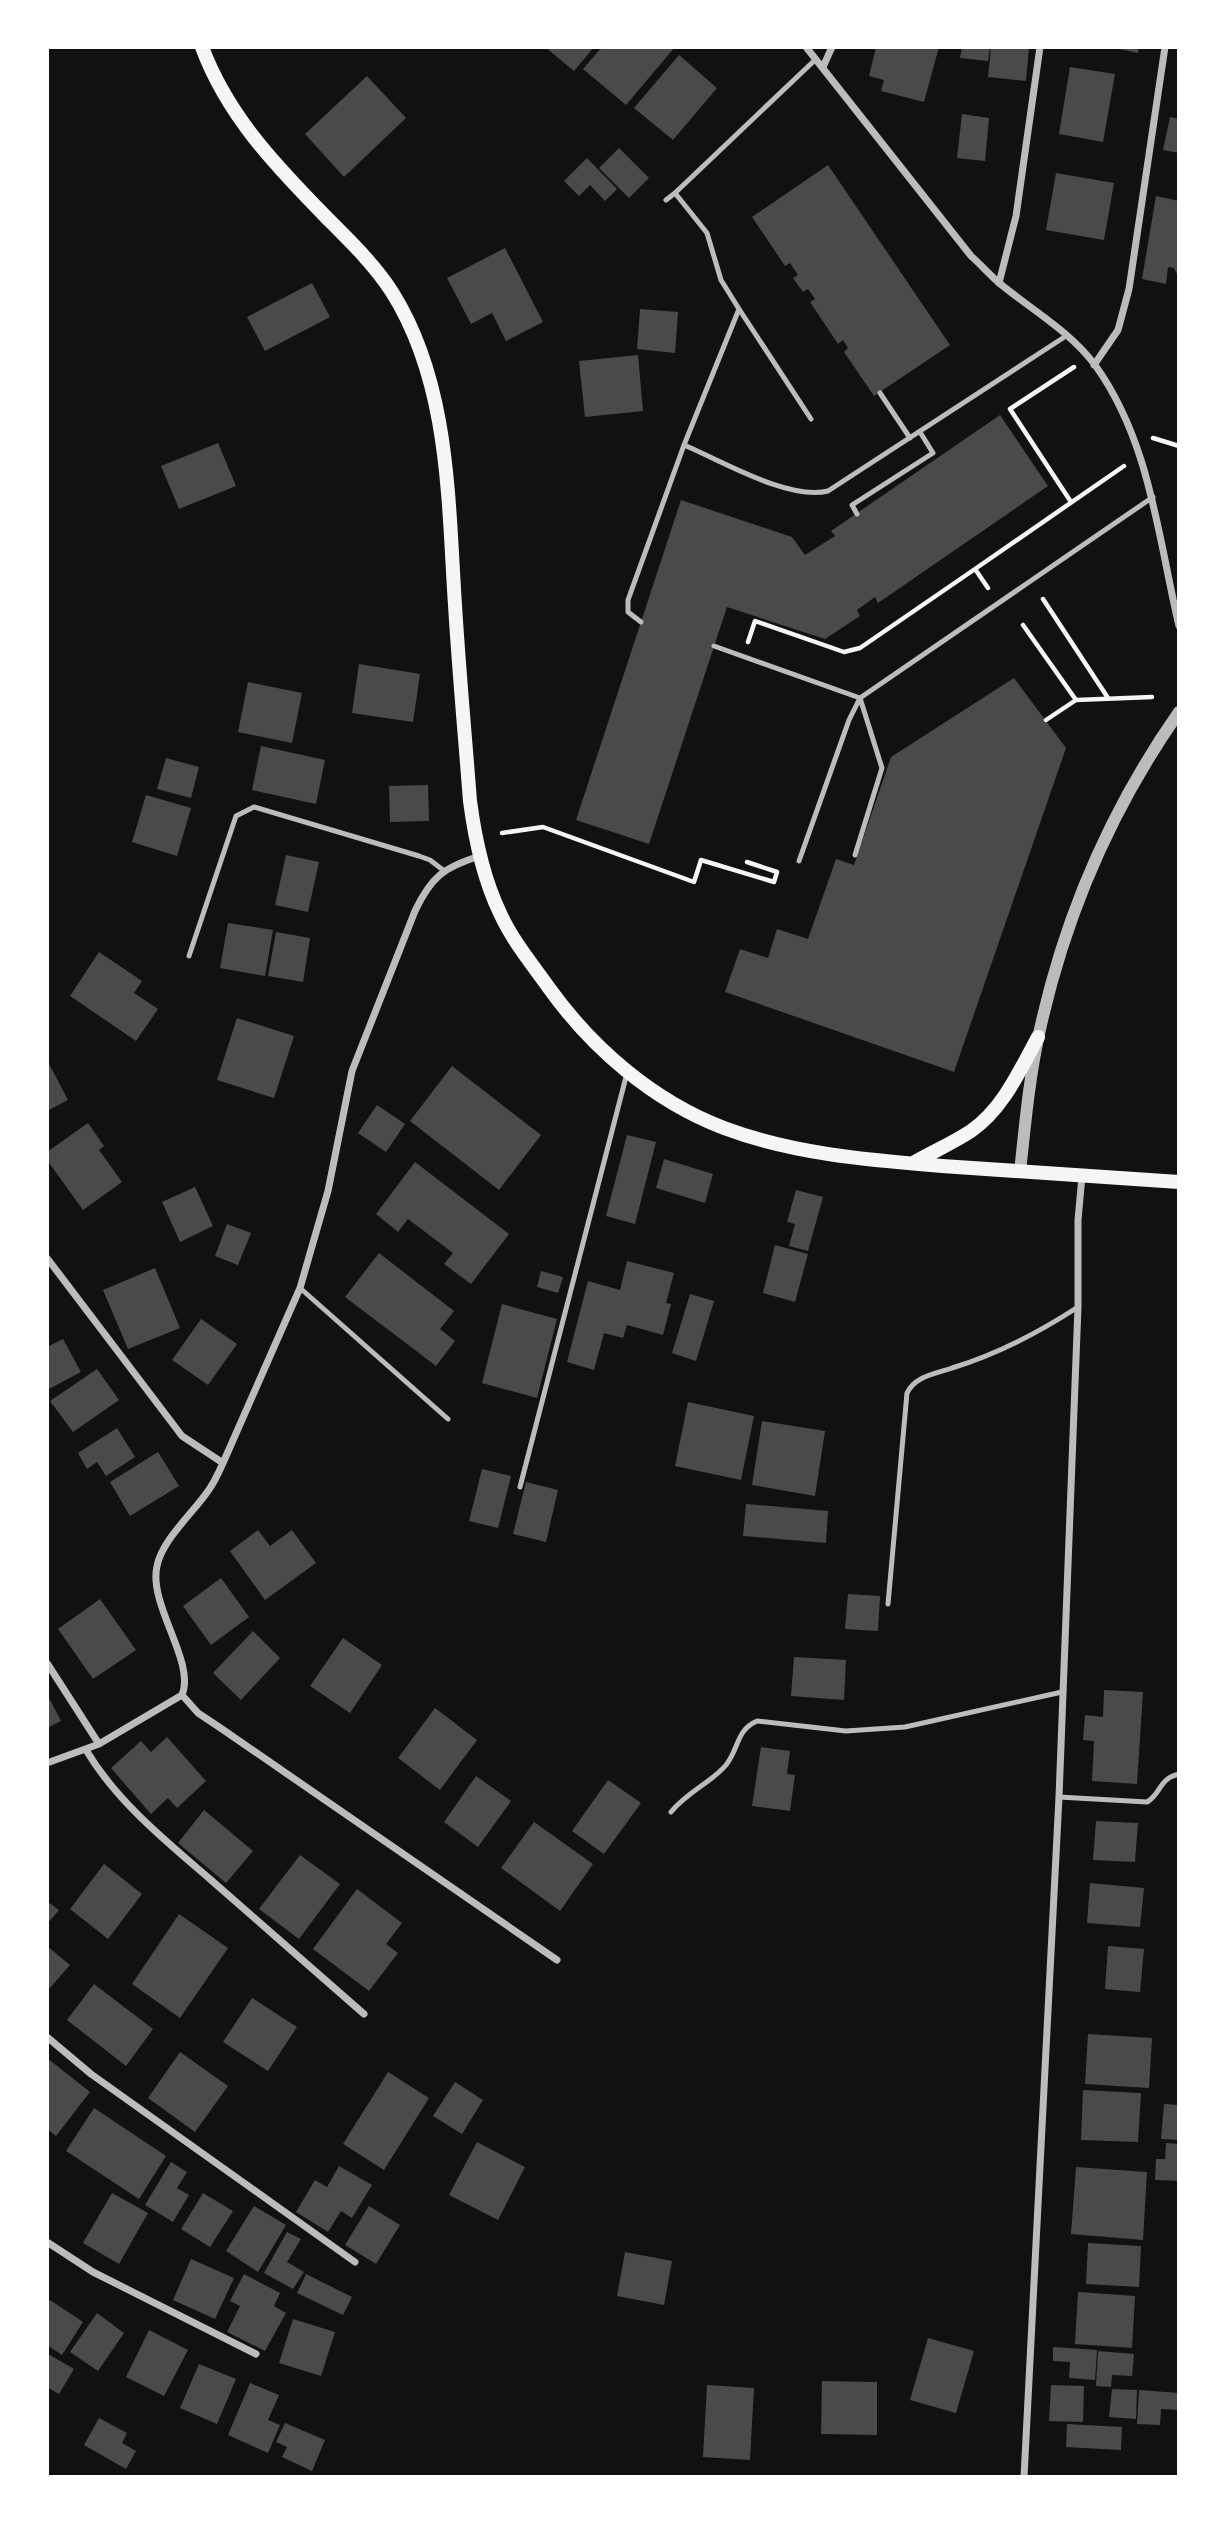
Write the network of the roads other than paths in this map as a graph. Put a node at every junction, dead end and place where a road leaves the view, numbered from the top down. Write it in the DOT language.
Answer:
graph roads {
  1 [pos="202,47"];
  2 [pos="806,47"];
  3 [pos="832,47"];
  4 [pos="1040,47"];
  5 [pos="1165,47"];
  6 [pos="816,59"];
  7 [pos="823,67"];
  8 [pos="675,193"];
  9 [pos="666,200"];
  10 [pos="999,283"];
  11 [pos="739,309"];
  12 [pos="1066,336"];
  13 [pos="1094,365"];
  14 [pos="880,393"];
  15 [pos="811,419"];
  16 [pos="920,432"];
  17 [pos="910,438"];
  18 [pos="684,445"];
  19 [pos="1153,497"];
  20 [pos="856,514"];
  21 [pos="641,622"];
  22 [pos="1179,626"];
  23 [pos="714,646"];
  24 [pos="860,698"];
  25 [pos="1179,712"];
  26 [pos="855,855"];
  27 [pos="481,856"];
  28 [pos="799,861"];
  29 [pos="443,870"];
  30 [pos="189,956"];
  31 [pos="1038,1037"];
  32 [pos="628,1071"];
  33 [pos="911,1164"];
  34 [pos="1020,1172"];
  35 [pos="1082,1176"];
  36 [pos="1179,1182"];
  37 [pos="47,1258"];
  38 [pos="300,1288"];
  39 [pos="1078,1307"];
  40 [pos="448,1419"];
  41 [pos="223,1463"];
  42 [pos="520,1487"];
  43 [pos="888,1604"];
  44 [pos="47,1663"];
  45 [pos="1062,1692"];
  46 [pos="181,1695"];
  47 [pos="99,1744"];
  48 [pos="86,1750"];
  49 [pos="47,1763"];
  50 [pos="1179,1774"];
  51 [pos="1059,1797"];
  52 [pos="671,1812"];
  53 [pos="557,1960"];
  54 [pos="365,2014"];
  55 [pos="47,2037"];
  56 [pos="47,2242"];
  57 [pos="355,2262"];
  58 [pos="256,2354"];
  59 [pos="1024,2477"];
  1 -- 27 [label="main road"];
  2 -- 6 [label="street"];
  3 -- 7 [label="street"];
  4 -- 10 [label="street"];
  5 -- 13 [label="street"];
  6 -- 7 [label="street"];
  6 -- 8 [label="lane"];
  7 -- 10 [label="street"];
  8 -- 9 [label="lane"];
  8 -- 11 [label="lane"];
  10 -- 12 [label="street"];
  11 -- 15 [label="lane"];
  11 -- 18 [label="lane"];
  12 -- 13 [label="street"];
  12 -- 16 [label="lane"];
  13 -- 19 [label="street"];
  14 -- 17 [label="lane"];
  16 -- 17 [label="lane"];
  16 -- 20 [label="lane"];
  17 -- 18 [label="lane"];
  18 -- 21 [label="lane"];
  19 -- 22 [label="street"];
  19 -- 24 [label="lane"];
  23 -- 24 [label="lane"];
  24 -- 26 [label="lane"];
  24 -- 28 [label="lane"];
  25 -- 31 [label="street"];
  27 -- 29 [label="street"];
  27 -- 32 [label="main road"];
  29 -- 30 [label="lane"];
  29 -- 38 [label="street"];
  31 -- 33 [label="main road"];
  31 -- 34 [label="street"];
  32 -- 33 [label="main road"];
  32 -- 42 [label="lane"];
  33 -- 34 [label="main road"];
  34 -- 35 [label="main road"];
  35 -- 36 [label="main road"];
  35 -- 39 [label="street"];
  37 -- 41 [label="street"];
  38 -- 40 [label="lane"];
  38 -- 41 [label="street"];
  39 -- 43 [label="lane"];
  39 -- 45 [label="street"];
  41 -- 46 [label="street"];
  44 -- 47 [label="street"];
  45 -- 51 [label="street"];
  45 -- 52 [label="lane"];
  46 -- 47 [label="street"];
  46 -- 53 [label="street"];
  47 -- 48 [label="street"];
  48 -- 49 [label="street"];
  48 -- 54 [label="street"];
  50 -- 51 [label="lane"];
  51 -- 59 [label="street"];
  55 -- 57 [label="street"];
  56 -- 58 [label="street"];
}
